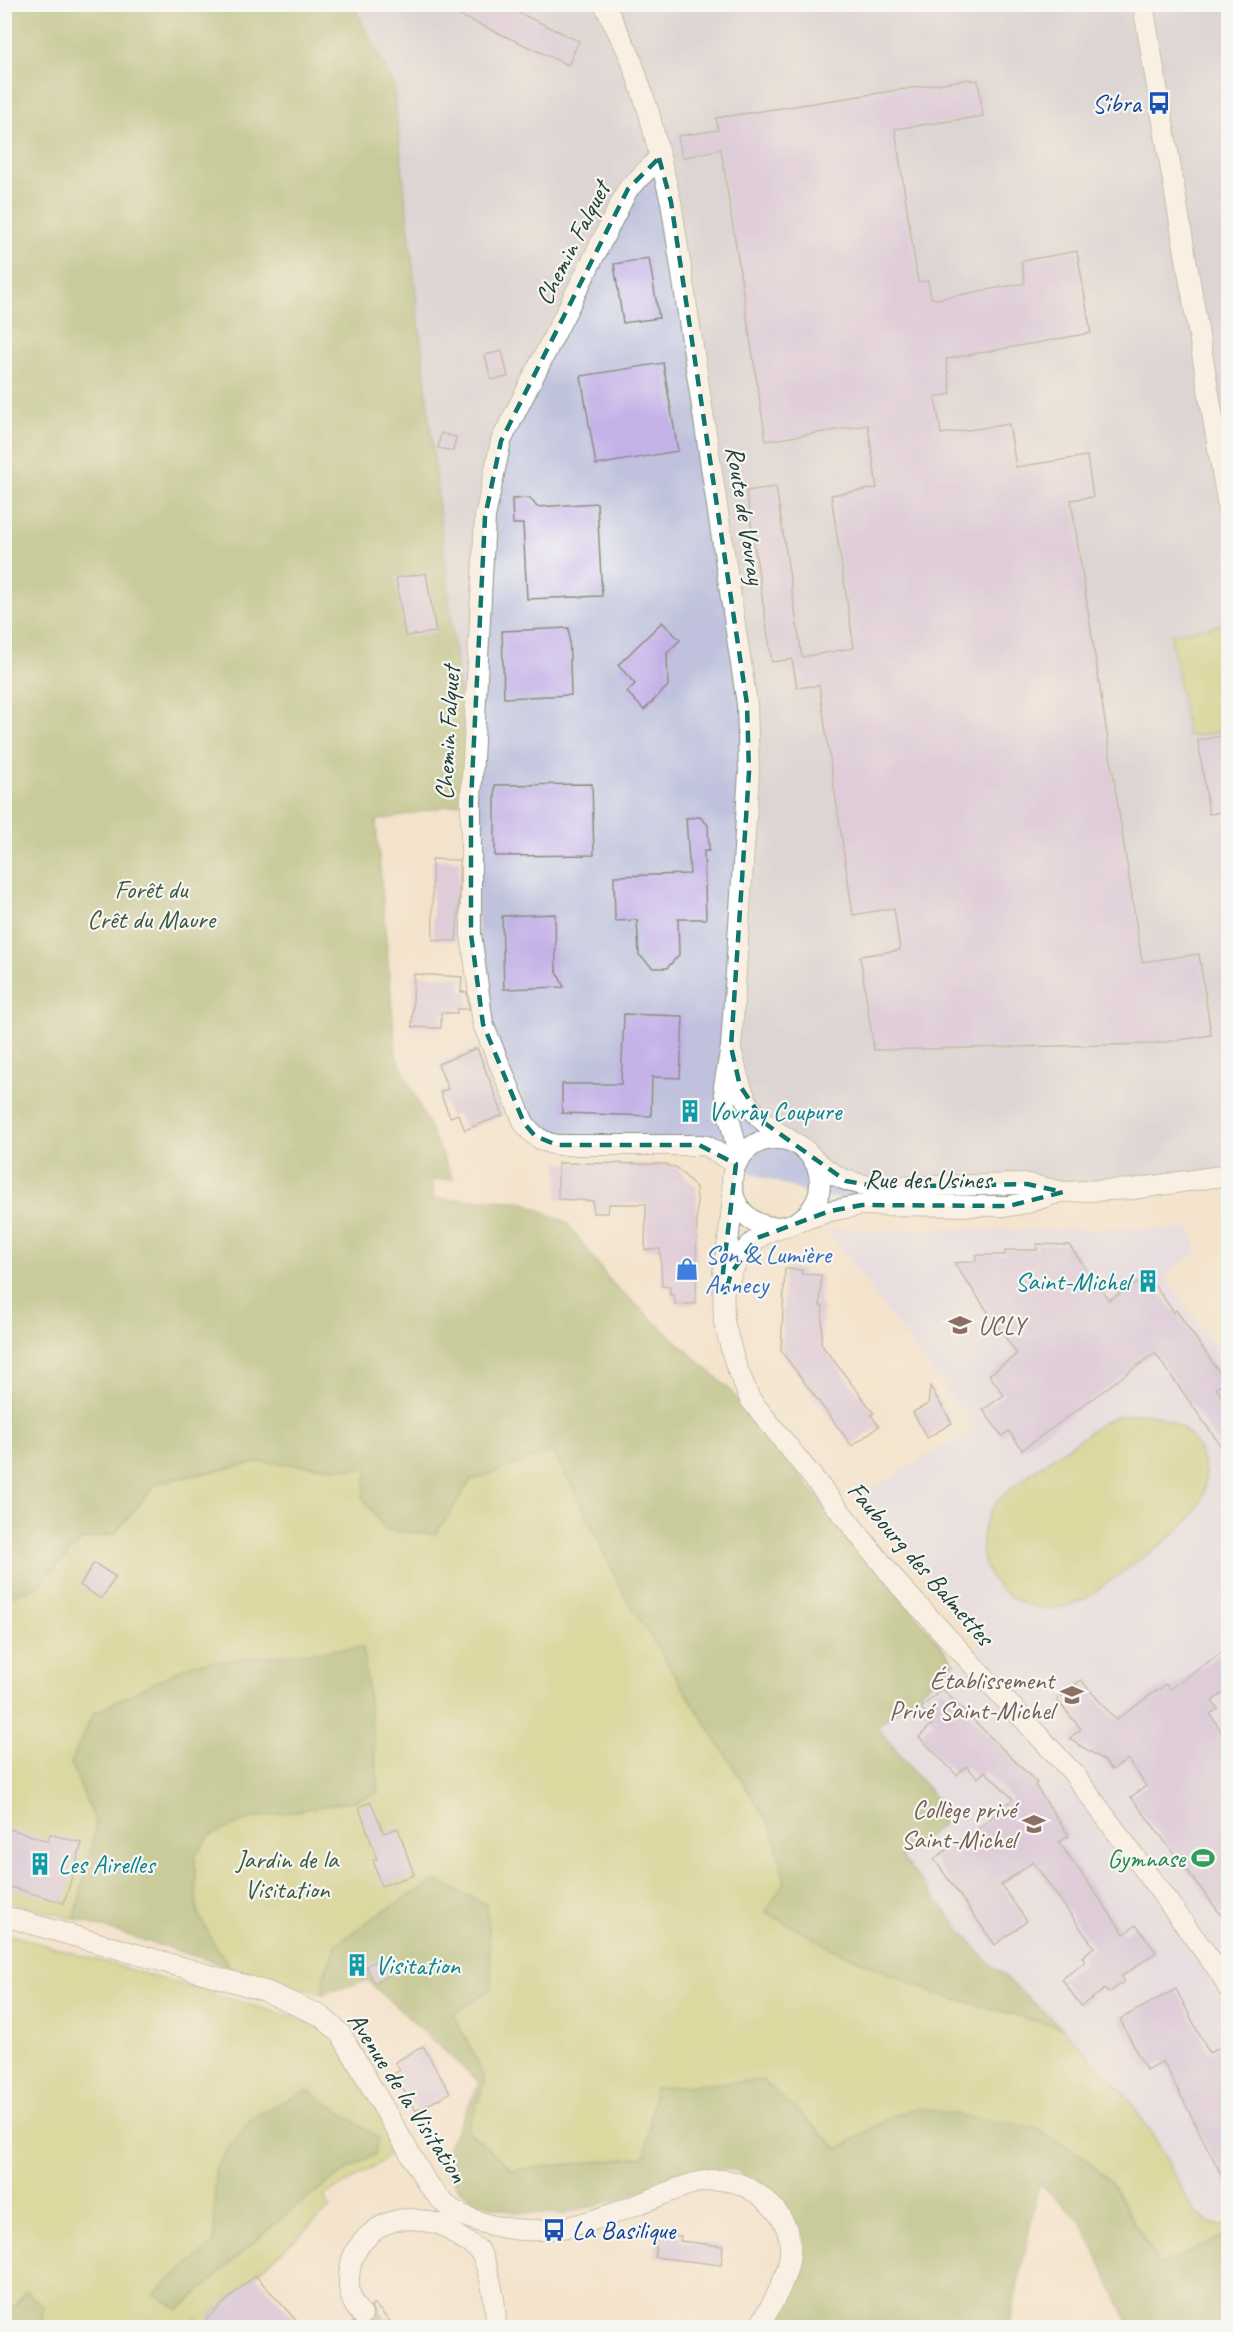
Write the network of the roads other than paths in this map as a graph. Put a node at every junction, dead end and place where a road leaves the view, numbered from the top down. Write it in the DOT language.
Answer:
graph roads {
  1 [pos="604,4"];
  2 [pos="1143,4"];
  3 [pos="659,158"];
  4 [pos="1228,507"];
  5 [pos="731,1047"];
  6 [pos="793,1142"];
  7 [pos="813,1158"];
  8 [pos="735,1164"];
  9 [pos="1228,1175"];
  10 [pos="1063,1192"];
  11 [pos="733,1195"];
  12 [pos="790,1224"];
  13 [pos="725,1295"];
  14 [pos="4,1916"];
  15 [pos="1228,1988"];
  16 [pos="362,2315"];
  17 [pos="495,2328"];
  18 [pos="758,2328"];
  1 -- 3 [label="street, Route de Vovray"];
  2 -- 4 [label="street"];
  3 -- 5 [label="street, Route de Vovray"];
  3 -- 8 [label="street, Chemin Falquet"];
  5 -- 6 [label="street, Route de Vovray"];
  5 -- 8 [label="street, Route de Vovray"];
  6 -- 7 [label="street"];
  6 -- 8 [label="street"];
  7 -- 10 [label="street, Rue des Usines"];
  7 -- 12 [label="street"];
  8 -- 11 [label="street"];
  9 -- 10 [label="street, Rue des Usines"];
  10 -- 12 [label="street, Rue des Usines"];
  11 -- 12 [label="street"];
  11 -- 13 [label="street, Faubourg des Balmettes"];
  12 -- 13 [label="street, Faubourg des Balmettes"];
  13 -- 15 [label="street, Faubourg des Balmettes"];
  14 -- 18 [label="street, Avenue de la Visitation"];
  16 -- 17 [label="street"];
}
